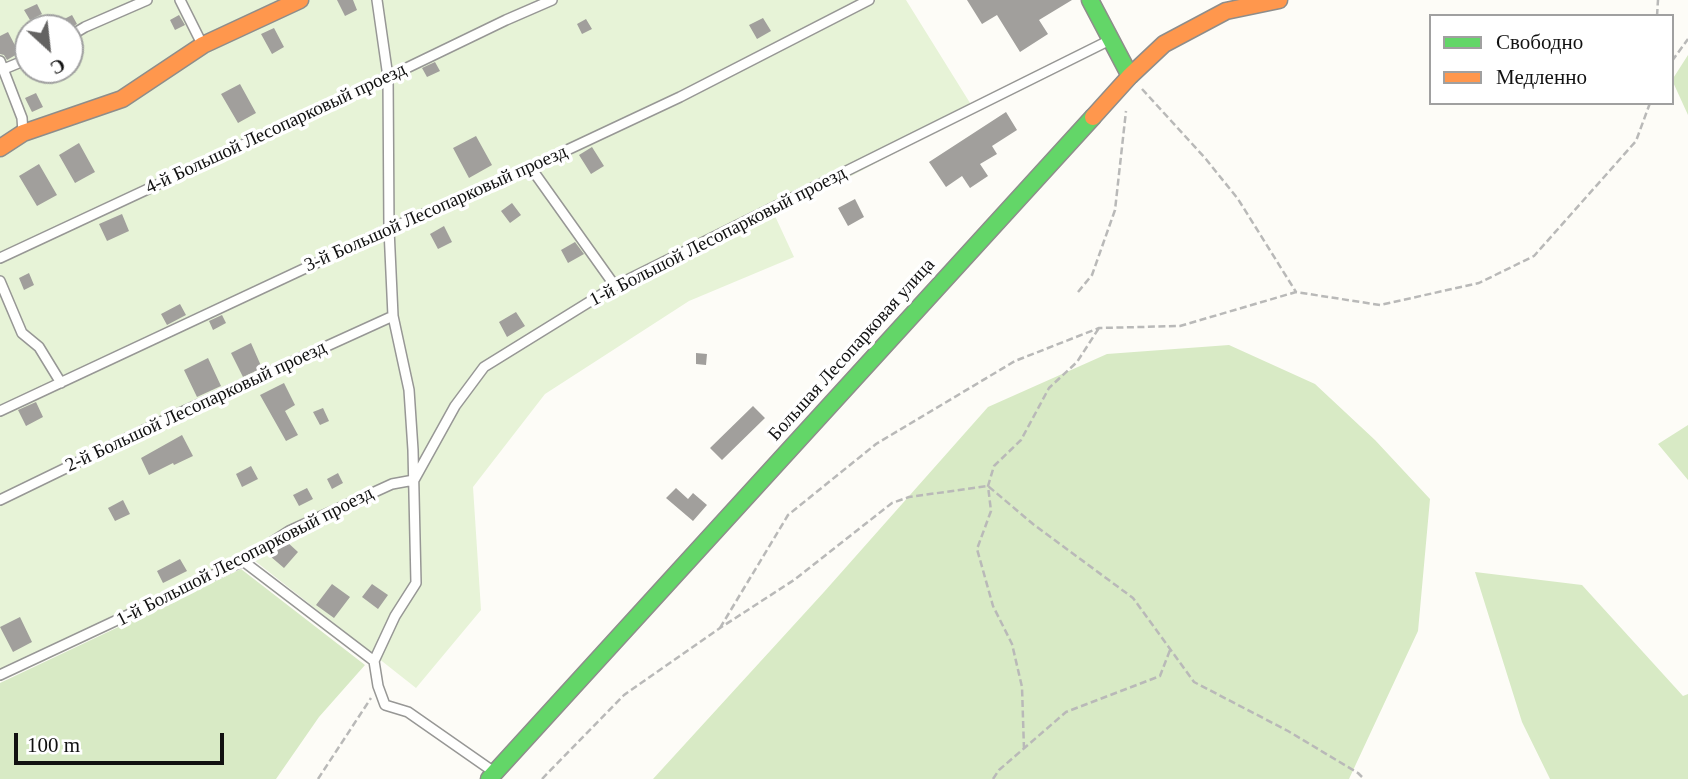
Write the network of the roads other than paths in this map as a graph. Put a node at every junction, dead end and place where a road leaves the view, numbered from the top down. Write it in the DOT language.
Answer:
graph roads {
  1 [pos="147,0"];
  2 [pos="180,0"];
  3 [pos="300,0"];
  4 [pos="377,0"];
  5 [pos="552,0"];
  6 [pos="869,0"];
  7 [pos="1090,0"];
  8 [pos="1279,0"];
  9 [pos="84,28"];
  10 [pos="1111,39"];
  11 [pos="203,45"];
  12 [pos="2,65"];
  13 [pos="1130,76"];
  14 [pos="388,77"];
  15 [pos="23,133"];
  16 [pos="0,148"];
  17 [pos="531,168"];
  18 [pos="389,229"];
  19 [pos="0,258"];
  20 [pos="0,281"];
  21 [pos="615,286"];
  22 [pos="393,316"];
  23 [pos="61,383"];
  24 [pos="0,411"];
  25 [pos="414,480"];
  26 [pos="0,500"];
  27 [pos="243,561"];
  28 [pos="373,661"];
  29 [pos="0,675"];
  30 [pos="492,776"];
  1 -- 9 [label="lane"];
  2 -- 11 [label="lane"];
  3 -- 11 [label="main road"];
  4 -- 14 [label="lane"];
  5 -- 14 [label="lane, 4-й Большой Лесопарковый проезд"];
  6 -- 17 [label="lane, 3-й Большой Лесопарковый проезд"];
  7 -- 10 [label="main road"];
  8 -- 13 [label="main road, Большая Лесопарковая улица"];
  10 -- 13 [label="main road"];
  10 -- 21 [label="lane, 1-й Большой Лесопарковый проезд"];
  11 -- 15 [label="main road"];
  12 -- 15 [label="lane"];
  13 -- 30 [label="main road, Большая Лесопарковая улица"];
  14 -- 18 [label="lane"];
  14 -- 19 [label="lane, 4-й Большой Лесопарковый проезд"];
  15 -- 16 [label="main road"];
  17 -- 18 [label="lane, 3-й Большой Лесопарковый проезд"];
  17 -- 21 [label="lane"];
  18 -- 22 [label="lane"];
  18 -- 23 [label="lane, 3-й Большой Лесопарковый проезд"];
  20 -- 23 [label="lane"];
  21 -- 25 [label="lane, 1-й Большой Лесопарковый проезд"];
  22 -- 25 [label="lane"];
  22 -- 26 [label="lane, 2-й Большой Лесопарковый проезд"];
  23 -- 24 [label="lane, 3-й Большой Лесопарковый проезд"];
  25 -- 27 [label="lane, 1-й Большой Лесопарковый проезд"];
  25 -- 28 [label="lane"];
  27 -- 28 [label="lane"];
  27 -- 29 [label="lane, 1-й Большой Лесопарковый проезд"];
  28 -- 30 [label="lane"];
}
